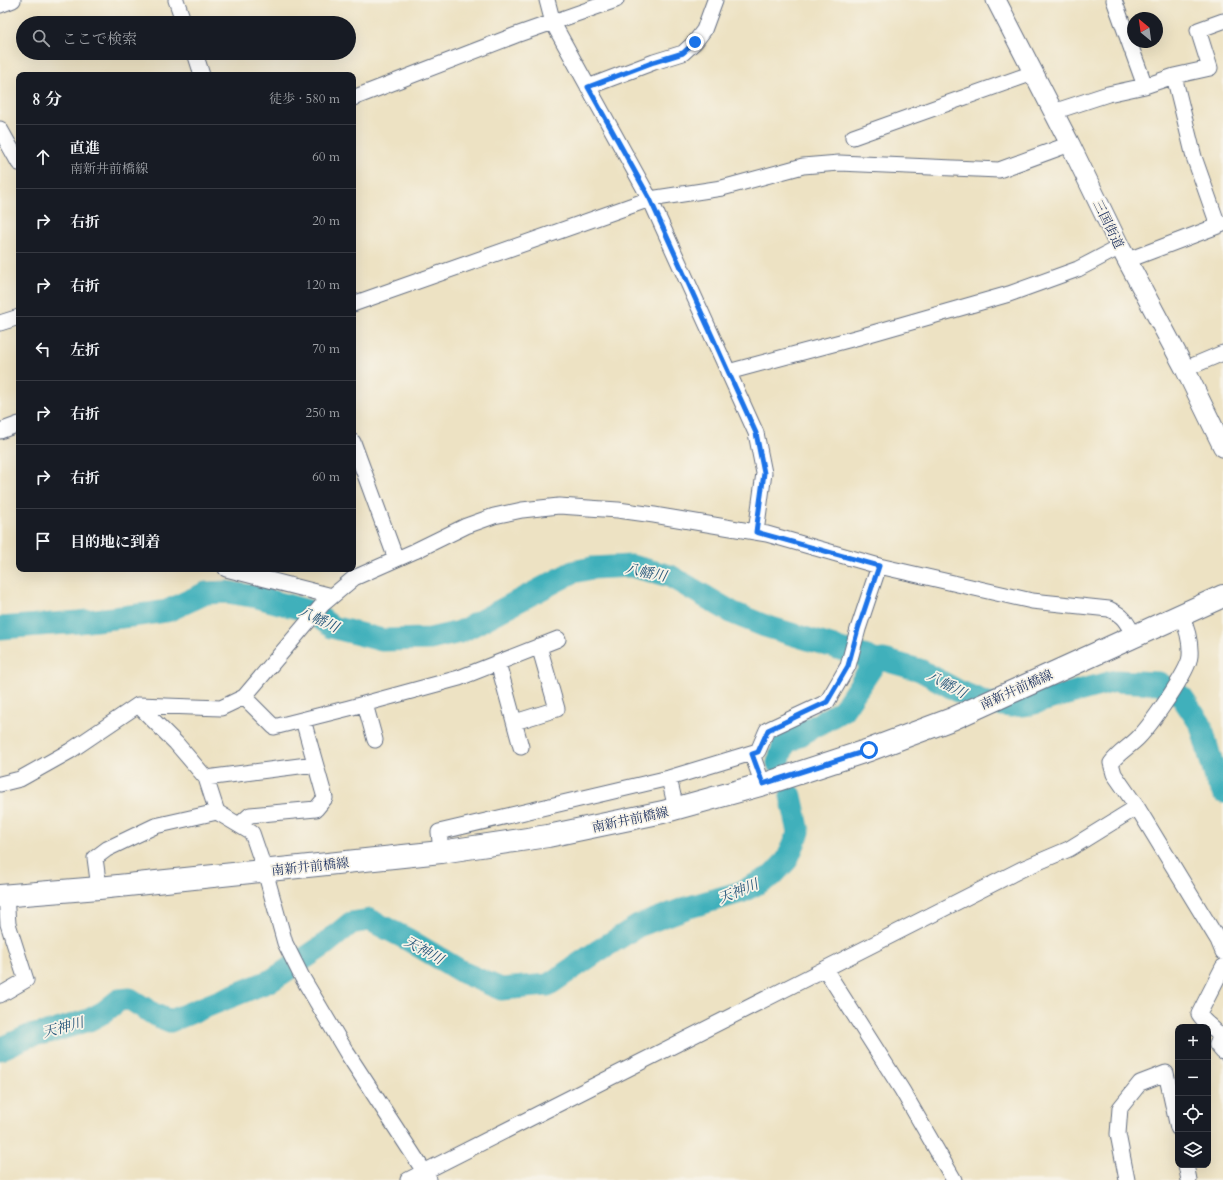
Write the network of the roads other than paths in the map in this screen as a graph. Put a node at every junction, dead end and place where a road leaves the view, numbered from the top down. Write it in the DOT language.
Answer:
graph roads {
  1 [pos="13,0"];
  2 [pos="176,0"];
  3 [pos="547,0"];
  4 [pos="616,0"];
  5 [pos="715,0"];
  6 [pos="996,0"];
  7 [pos="1114,0"];
  8 [pos="0,5"];
  9 [pos="182,16"];
  10 [pos="1223,21"];
  11 [pos="554,23"];
  12 [pos="197,60"];
  13 [pos="201,72"];
  14 [pos="1033,73"];
  15 [pos="1174,76"];
  16 [pos="1145,86"];
  17 [pos="588,87"];
  18 [pos="356,97"];
  19 [pos="1053,112"];
  20 [pos="0,129"];
  21 [pos="853,137"];
  22 [pos="1070,144"];
  23 [pos="16,158"];
  24 [pos="650,199"];
  25 [pos="1221,224"];
  26 [pos="1124,253"];
  27 [pos="356,303"];
  28 [pos="16,318"];
  29 [pos="0,323"];
  30 [pos="1223,353"];
  31 [pos="1184,369"];
  32 [pos="728,372"];
  33 [pos="16,425"];
  34 [pos="0,431"];
  35 [pos="1221,439"];
  36 [pos="356,450"];
  37 [pos="756,532"];
  38 [pos="396,559"];
  39 [pos="879,566"];
  40 [pos="236,572"];
  41 [pos="1223,596"];
  42 [pos="327,600"];
  43 [pos="1181,615"];
  44 [pos="1134,636"];
  45 [pos="558,639"];
  46 [pos="539,646"];
  47 [pos="498,663"];
  48 [pos="244,697"];
  49 [pos="365,704"];
  50 [pos="138,705"];
  51 [pos="303,720"];
  52 [pos="515,722"];
  53 [pos="374,740"];
  54 [pos="521,747"];
  55 [pos="752,754"];
  56 [pos="316,764"];
  57 [pos="206,778"];
  58 [pos="669,778"];
  59 [pos="0,784"];
  60 [pos="763,784"];
  61 [pos="1137,807"];
  62 [pos="676,809"];
  63 [pos="217,812"];
  64 [pos="239,825"];
  65 [pos="441,852"];
  66 [pos="265,871"];
  67 [pos="99,888"];
  68 [pos="3,896"];
  69 [pos="1223,952"];
  70 [pos="1223,967"];
  71 [pos="825,969"];
  72 [pos="0,995"];
  73 [pos="1216,1049"];
  74 [pos="1172,1070"];
  75 [pos="1175,1099"];
  76 [pos="1187,1168"];
  77 [pos="427,1176"];
  78 [pos="408,1180"];
  79 [pos="954,1180"];
  80 [pos="1127,1180"];
  81 [pos="1189,1180"];
  1 -- 8 [label="street"];
  2 -- 9 [label="street"];
  3 -- 11 [label="street"];
  4 -- 11 [label="street"];
  5 -- 17 [label="street"];
  6 -- 14 [label="street, 三国街道"];
  7 -- 16 [label="street"];
  10 -- 15 [label="street"];
  11 -- 17 [label="street"];
  11 -- 18 [label="street"];
  12 -- 13 [label="street"];
  14 -- 19 [label="street, 三国街道"];
  14 -- 21 [label="street"];
  15 -- 16 [label="street"];
  15 -- 25 [label="street"];
  16 -- 19 [label="street"];
  17 -- 24 [label="street"];
  19 -- 22 [label="street, 三国街道"];
  20 -- 23 [label="street"];
  22 -- 24 [label="street"];
  22 -- 26 [label="street, 三国街道"];
  24 -- 27 [label="street"];
  24 -- 32 [label="street"];
  25 -- 26 [label="street"];
  26 -- 31 [label="street, 三国街道"];
  26 -- 32 [label="street"];
  28 -- 29 [label="street"];
  30 -- 31 [label="street"];
  31 -- 35 [label="street, 三国街道"];
  32 -- 37 [label="street"];
  33 -- 34 [label="street"];
  36 -- 38 [label="street"];
  37 -- 38 [label="street"];
  37 -- 39 [label="street"];
  38 -- 42 [label="street"];
  39 -- 44 [label="street"];
  39 -- 55 [label="street"];
  40 -- 42 [label="street"];
  41 -- 43 [label="main road, 南新井前橋線"];
  42 -- 48 [label="street"];
  43 -- 44 [label="main road, 南新井前橋線"];
  43 -- 61 [label="street"];
  44 -- 60 [label="main road, 南新井前橋線"];
  45 -- 46 [label="street"];
  46 -- 47 [label="street"];
  46 -- 52 [label="street"];
  47 -- 49 [label="street"];
  47 -- 52 [label="street"];
  48 -- 50 [label="street"];
  48 -- 51 [label="street"];
  49 -- 51 [label="street"];
  49 -- 53 [label="street"];
  50 -- 57 [label="street"];
  50 -- 59 [label="street"];
  51 -- 56 [label="street"];
  52 -- 54 [label="street"];
  55 -- 58 [label="street"];
  55 -- 60 [label="street"];
  56 -- 57 [label="street"];
  56 -- 64 [label="street"];
  57 -- 63 [label="street"];
  58 -- 62 [label="street"];
  58 -- 65 [label="street"];
  60 -- 62 [label="main road, 南新井前橋線"];
  61 -- 69 [label="street"];
  61 -- 71 [label="street"];
  62 -- 65 [label="main road, 南新井前橋線"];
  63 -- 64 [label="street"];
  63 -- 67 [label="street"];
  64 -- 66 [label="street"];
  65 -- 66 [label="main road, 南新井前橋線"];
  66 -- 67 [label="main road, 南新井前橋線"];
  66 -- 77 [label="street"];
  67 -- 68 [label="main road, 南新井前橋線"];
  68 -- 72 [label="street"];
  70 -- 73 [label="street"];
  71 -- 77 [label="street"];
  71 -- 79 [label="street"];
  74 -- 75 [label="street"];
  74 -- 80 [label="street"];
  76 -- 81 [label="street"];
  77 -- 78 [label="street"];
}
